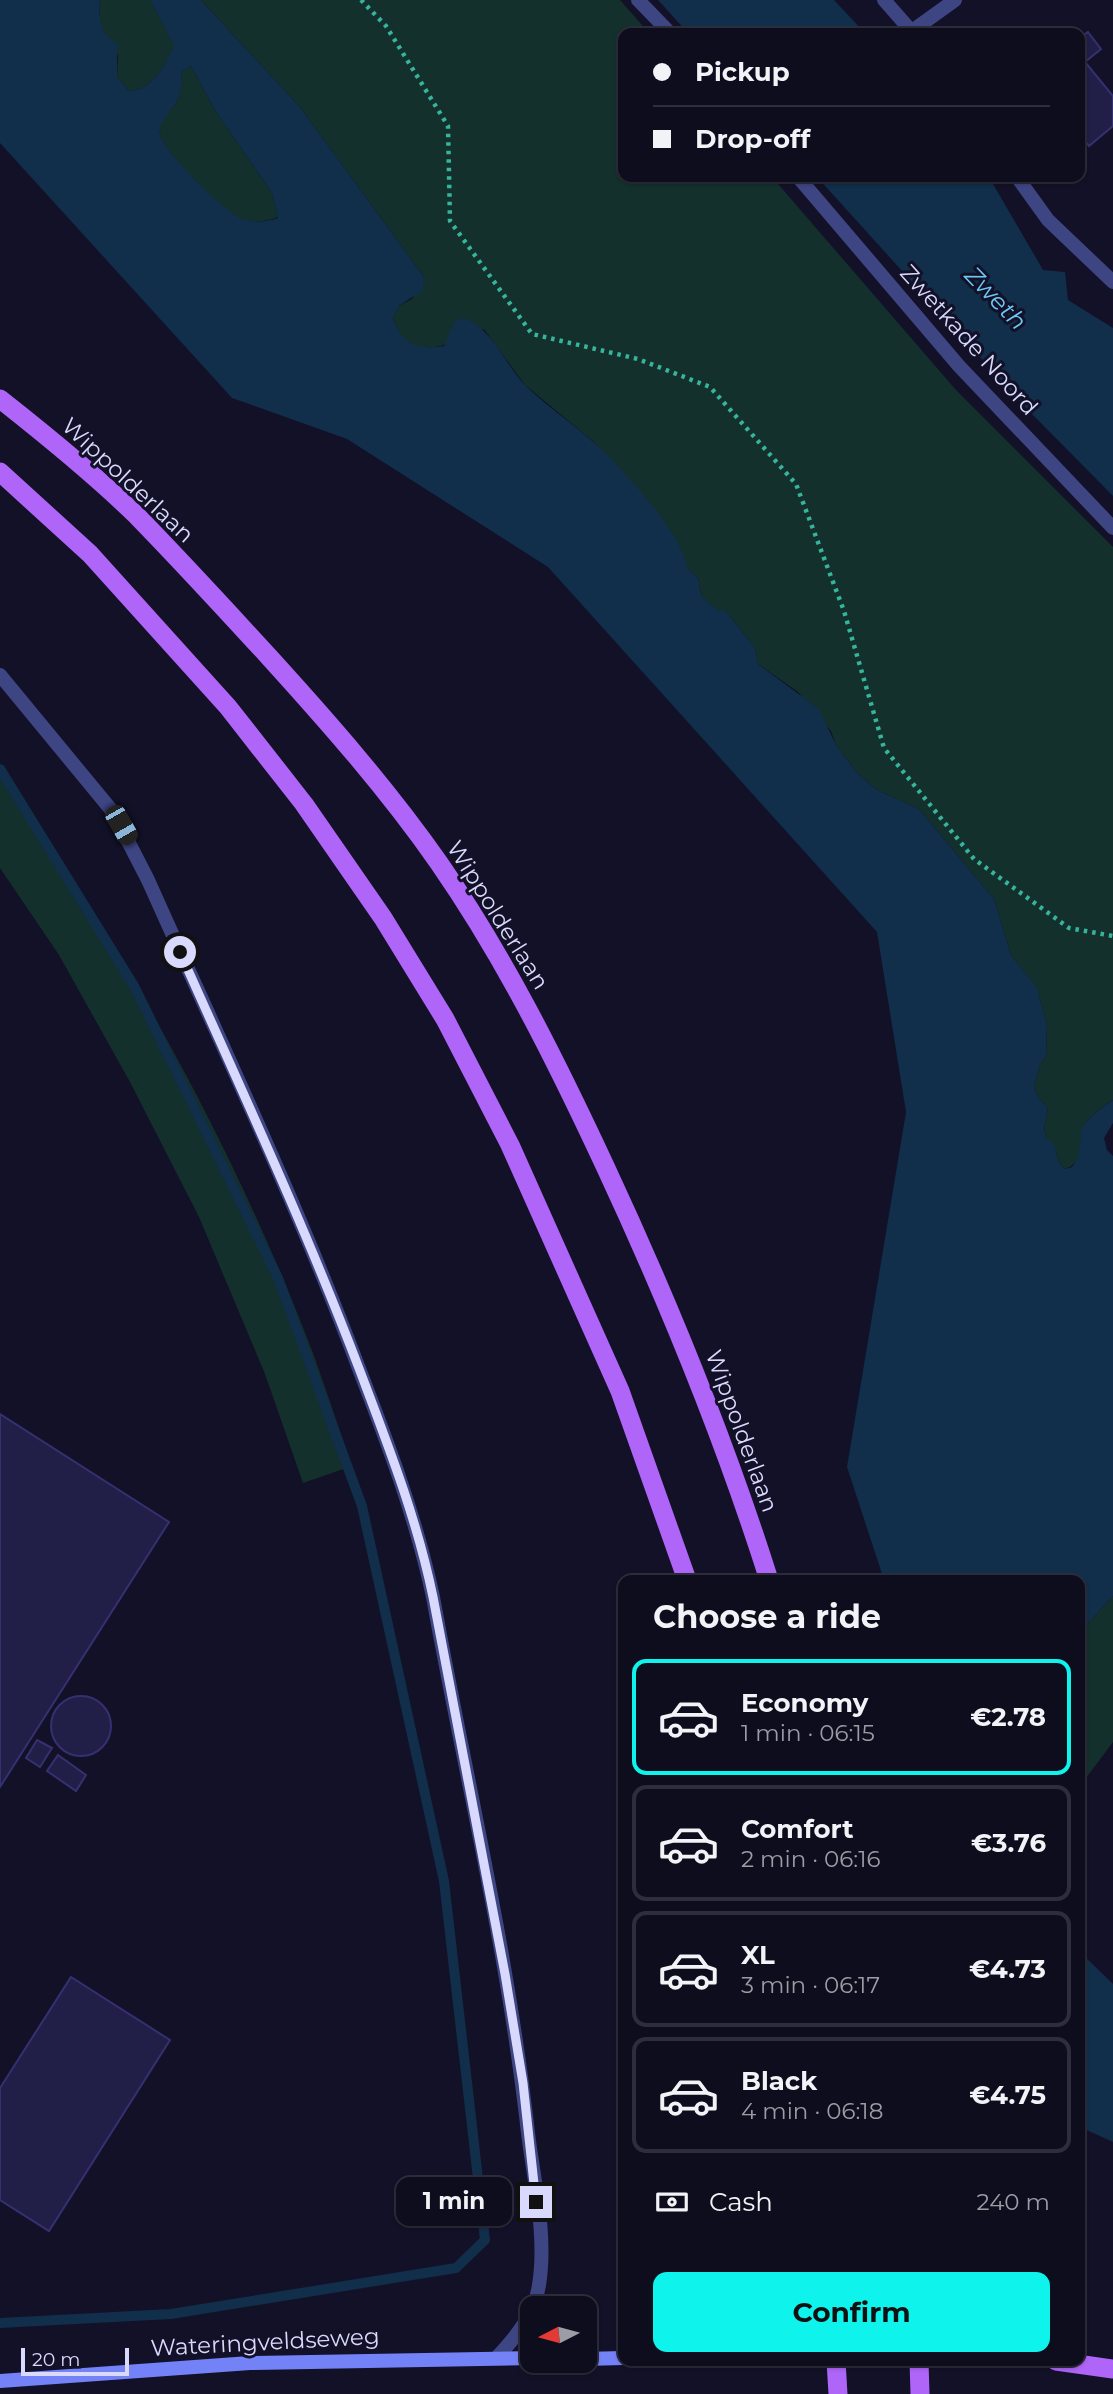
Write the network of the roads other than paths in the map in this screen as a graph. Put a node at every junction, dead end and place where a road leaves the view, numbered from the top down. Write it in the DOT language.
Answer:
graph roads {
  1 [pos="638,0"];
  2 [pos="884,0"];
  3 [pos="956,0"];
  4 [pos="665,28"];
  5 [pos="908,28"];
  6 [pos="918,28"];
  7 [pos="802,182"];
  8 [pos="1021,182"];
  9 [pos="1113,282"];
  10 [pos="0,399"];
  11 [pos="0,472"];
  12 [pos="1113,527"];
  13 [pos="0,675"];
  14 [pos="685,1575"];
  15 [pos="767,1575"];
  16 [pos="497,2357"];
  17 [pos="520,2358"];
  18 [pos="618,2358"];
  19 [pos="597,2359"];
  20 [pos="1085,2365"];
  21 [pos="836,2366"];
  22 [pos="919,2366"];
  23 [pos="1113,2369"];
  24 [pos="0,2381"];
  25 [pos="838,2394"];
  26 [pos="920,2394"];
  1 -- 4 [label="street"];
  2 -- 5 [label="street"];
  3 -- 6 [label="street"];
  7 -- 12 [label="street, Zwetkade Noord"];
  8 -- 9 [label="street"];
  10 -- 15 [label="main road, Wippolderlaan"];
  11 -- 14 [label="main road"];
  13 -- 16 [label="street"];
  16 -- 17 [label="main road, Wateringveldseweg"];
  16 -- 24 [label="main road, Wateringveldseweg"];
  18 -- 19 [label="main road"];
  20 -- 23 [label="main road"];
  21 -- 25 [label="main road"];
  22 -- 26 [label="main road"];
}
